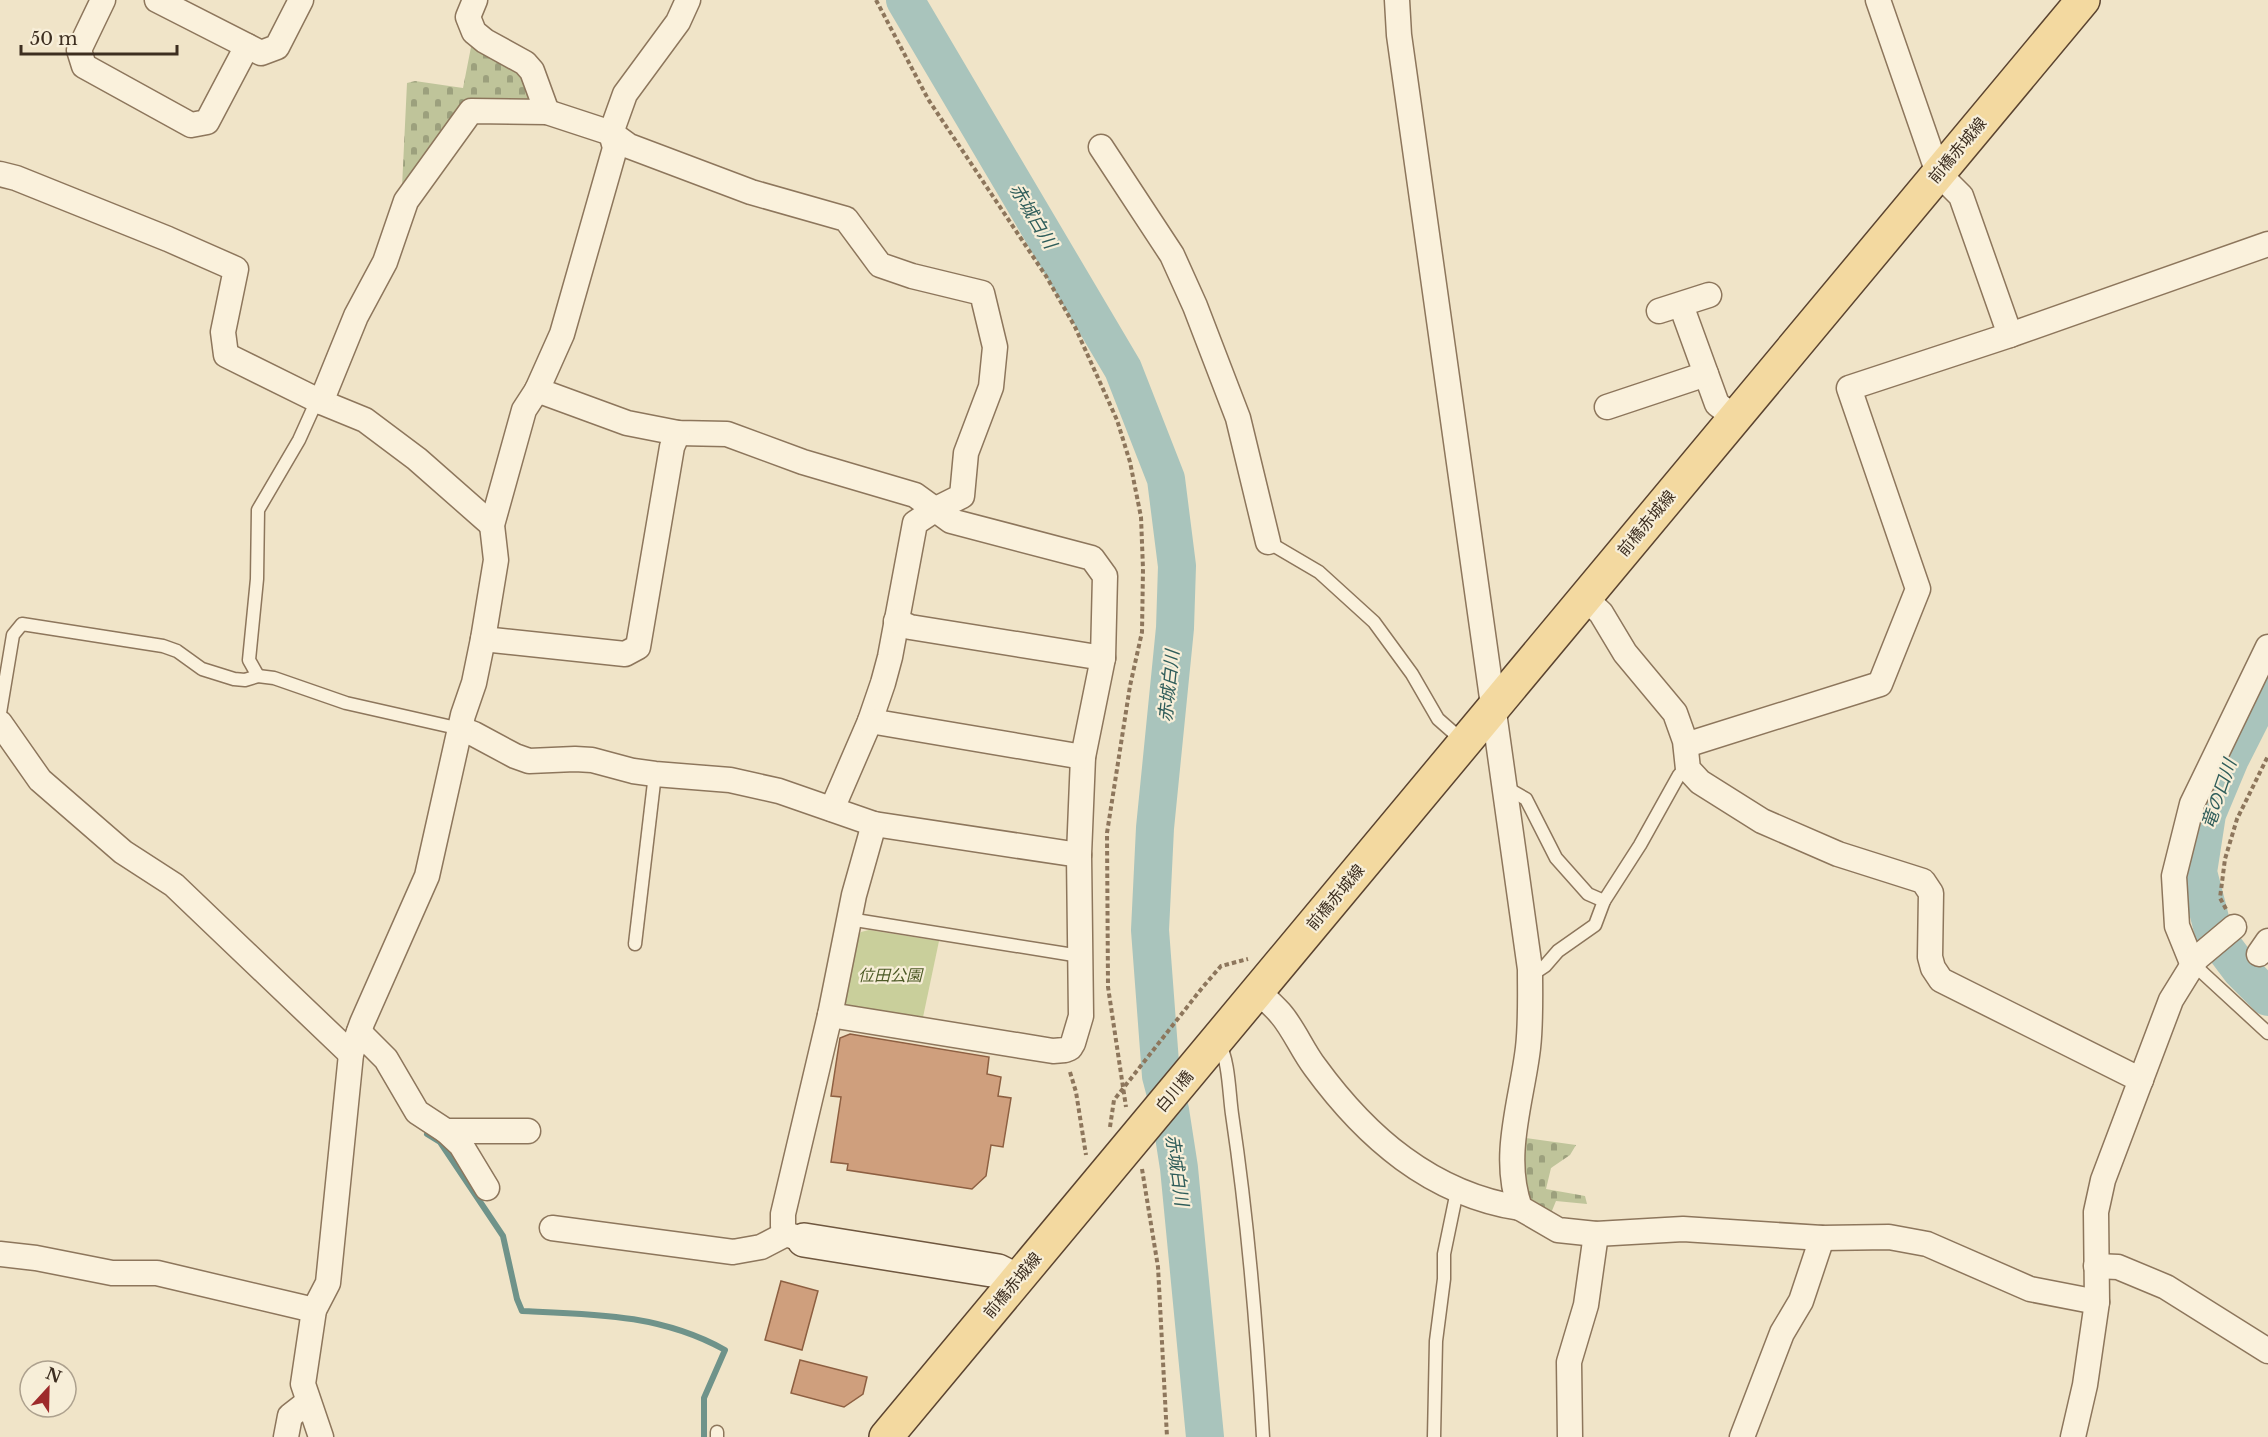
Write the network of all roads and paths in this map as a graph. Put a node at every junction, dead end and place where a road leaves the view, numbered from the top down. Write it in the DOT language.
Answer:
graph roads {
  1 [pos="103,0"];
  2 [pos="157,0"];
  3 [pos="301,0"];
  4 [pos="474,0"];
  5 [pos="688,0"];
  6 [pos="1397,0"];
  7 [pos="1878,0"];
  8 [pos="2083,0"];
  9 [pos="246,46"];
  10 [pos="547,112"];
  11 [pos="610,133"];
  12 [pos="1101,147"];
  13 [pos="1938,173"];
  14 [pos="0,174"];
  15 [pos="2268,244"];
  16 [pos="1709,296"];
  17 [pos="2010,335"];
  18 [pos="1706,374"];
  19 [pos="537,390"];
  20 [pos="319,401"];
  21 [pos="1607,407"];
  22 [pos="1734,417"];
  23 [pos="678,434"];
  24 [pos="936,509"];
  25 [pos="492,525"];
  26 [pos="1268,542"];
  27 [pos="1584,597"];
  28 [pos="896,621"];
  29 [pos="483,639"];
  30 [pos="2268,647"];
  31 [pos="1103,658"];
  32 [pos="258,676"];
  33 [pos="1492,707"];
  34 [pos="0,713"];
  35 [pos="870,721"];
  36 [pos="0,723"];
  37 [pos="461,729"];
  38 [pos="1464,741"];
  39 [pos="1687,755"];
  40 [pos="2268,756"];
  41 [pos="1083,757"];
  42 [pos="656,774"];
  43 [pos="1504,786"];
  44 [pos="832,809"];
  45 [pos="874,824"];
  46 [pos="1079,855"];
  47 [pos="1604,901"];
  48 [pos="849,920"];
  49 [pos="2231,930"];
  50 [pos="635,944"];
  51 [pos="1080,956"];
  52 [pos="1251,958"];
  53 [pos="2194,961"];
  54 [pos="1530,976"];
  55 [pos="1257,991"];
  56 [pos="830,1015"];
  57 [pos="359,1032"];
  58 [pos="2268,1034"];
  59 [pos="1214,1044"];
  60 [pos="1065,1050"];
  61 [pos="351,1054"];
  62 [pos="2140,1080"];
  63 [pos="446,1131"];
  64 [pos="528,1131"];
  65 [pos="1127,1134"];
  66 [pos="1088,1166"];
  67 [pos="487,1188"];
  68 [pos="1457,1191"];
  69 [pos="1520,1208"];
  70 [pos="552,1228"];
  71 [pos="1596,1233"];
  72 [pos="795,1237"];
  73 [pos="1822,1238"];
  74 [pos="0,1254"];
  75 [pos="2096,1266"];
  76 [pos="1016,1280"];
  77 [pos="2097,1302"];
  78 [pos="314,1310"];
  79 [pos="2268,1351"];
  80 [pos="309,1402"];
  81 [pos="286,1437"];
  82 [pos="321,1437"];
  83 [pos="886,1437"];
  84 [pos="1167,1437"];
  85 [pos="1263,1437"];
  86 [pos="1434,1437"];
  87 [pos="1570,1437"];
  88 [pos="1742,1437"];
  89 [pos="2073,1437"];
  1 -- 9 [label="street"];
  2 -- 9 [label="street"];
  3 -- 9 [label="street"];
  4 -- 10 [label="street"];
  5 -- 11 [label="street"];
  6 -- 33 [label="street"];
  7 -- 13 [label="street"];
  8 -- 13 [label="main road, 前橋赤城線"];
  10 -- 11 [label="street"];
  10 -- 20 [label="street"];
  11 -- 19 [label="street"];
  11 -- 24 [label="street"];
  12 -- 26 [label="street"];
  13 -- 17 [label="street"];
  13 -- 22 [label="main road, 前橋赤城線"];
  14 -- 20 [label="street"];
  15 -- 17 [label="street"];
  16 -- 18 [label="street"];
  17 -- 39 [label="street"];
  18 -- 21 [label="street"];
  18 -- 22 [label="street"];
  19 -- 23 [label="street"];
  19 -- 25 [label="street"];
  20 -- 25 [label="street"];
  20 -- 32 [label="lane"];
  22 -- 27 [label="main road, 前橋赤城線"];
  23 -- 24 [label="street"];
  23 -- 29 [label="street"];
  24 -- 28 [label="street"];
  24 -- 31 [label="street"];
  25 -- 29 [label="street"];
  26 -- 38 [label="lane"];
  27 -- 33 [label="main road, 前橋赤城線"];
  27 -- 39 [label="street"];
  28 -- 31 [label="street"];
  28 -- 35 [label="street"];
  29 -- 37 [label="street"];
  30 -- 53 [label="street"];
  31 -- 41 [label="street"];
  32 -- 34 [label="lane"];
  32 -- 37 [label="lane"];
  33 -- 38 [label="main road, 前橋赤城線"];
  33 -- 43 [label="street"];
  35 -- 41 [label="street"];
  35 -- 44 [label="street"];
  36 -- 61 [label="street"];
  37 -- 42 [label="street"];
  37 -- 57 [label="street"];
  38 -- 55 [label="main road, 前橋赤城線"];
  39 -- 47 [label="lane"];
  39 -- 62 [label="street"];
  40 -- 49 [label="path"];
  41 -- 46 [label="street"];
  42 -- 44 [label="street"];
  42 -- 50 [label="lane"];
  43 -- 47 [label="lane"];
  43 -- 54 [label="street"];
  44 -- 45 [label="street"];
  45 -- 46 [label="street"];
  45 -- 48 [label="street"];
  46 -- 51 [label="street"];
  47 -- 54 [label="lane"];
  48 -- 51 [label="lane"];
  48 -- 56 [label="street"];
  49 -- 53 [label="street"];
  51 -- 60 [label="street"];
  52 -- 65 [label="path"];
  53 -- 58 [label="lane"];
  53 -- 62 [label="street"];
  54 -- 69 [label="street"];
  55 -- 59 [label="main road, 前橋赤城線"];
  55 -- 68 [label="street"];
  56 -- 60 [label="street"];
  56 -- 72 [label="street"];
  57 -- 61 [label="street"];
  57 -- 63 [label="street"];
  59 -- 65 [label="main road, 白川橋"];
  59 -- 85 [label="lane"];
  60 -- 66 [label="path"];
  61 -- 78 [label="street"];
  62 -- 75 [label="street"];
  63 -- 64 [label="street"];
  63 -- 67 [label="street"];
  65 -- 76 [label="main road, 前橋赤城線"];
  65 -- 84 [label="path"];
  68 -- 69 [label="street"];
  68 -- 86 [label="lane"];
  69 -- 71 [label="street"];
  70 -- 72 [label="street"];
  71 -- 73 [label="street"];
  71 -- 87 [label="street"];
  72 -- 76 [label="street"];
  73 -- 77 [label="street"];
  73 -- 88 [label="street"];
  74 -- 78 [label="street"];
  75 -- 77 [label="street"];
  75 -- 79 [label="street"];
  76 -- 83 [label="main road, 前橋赤城線"];
  77 -- 89 [label="street"];
  78 -- 80 [label="street"];
  80 -- 81 [label="street"];
  80 -- 82 [label="street"];
}
